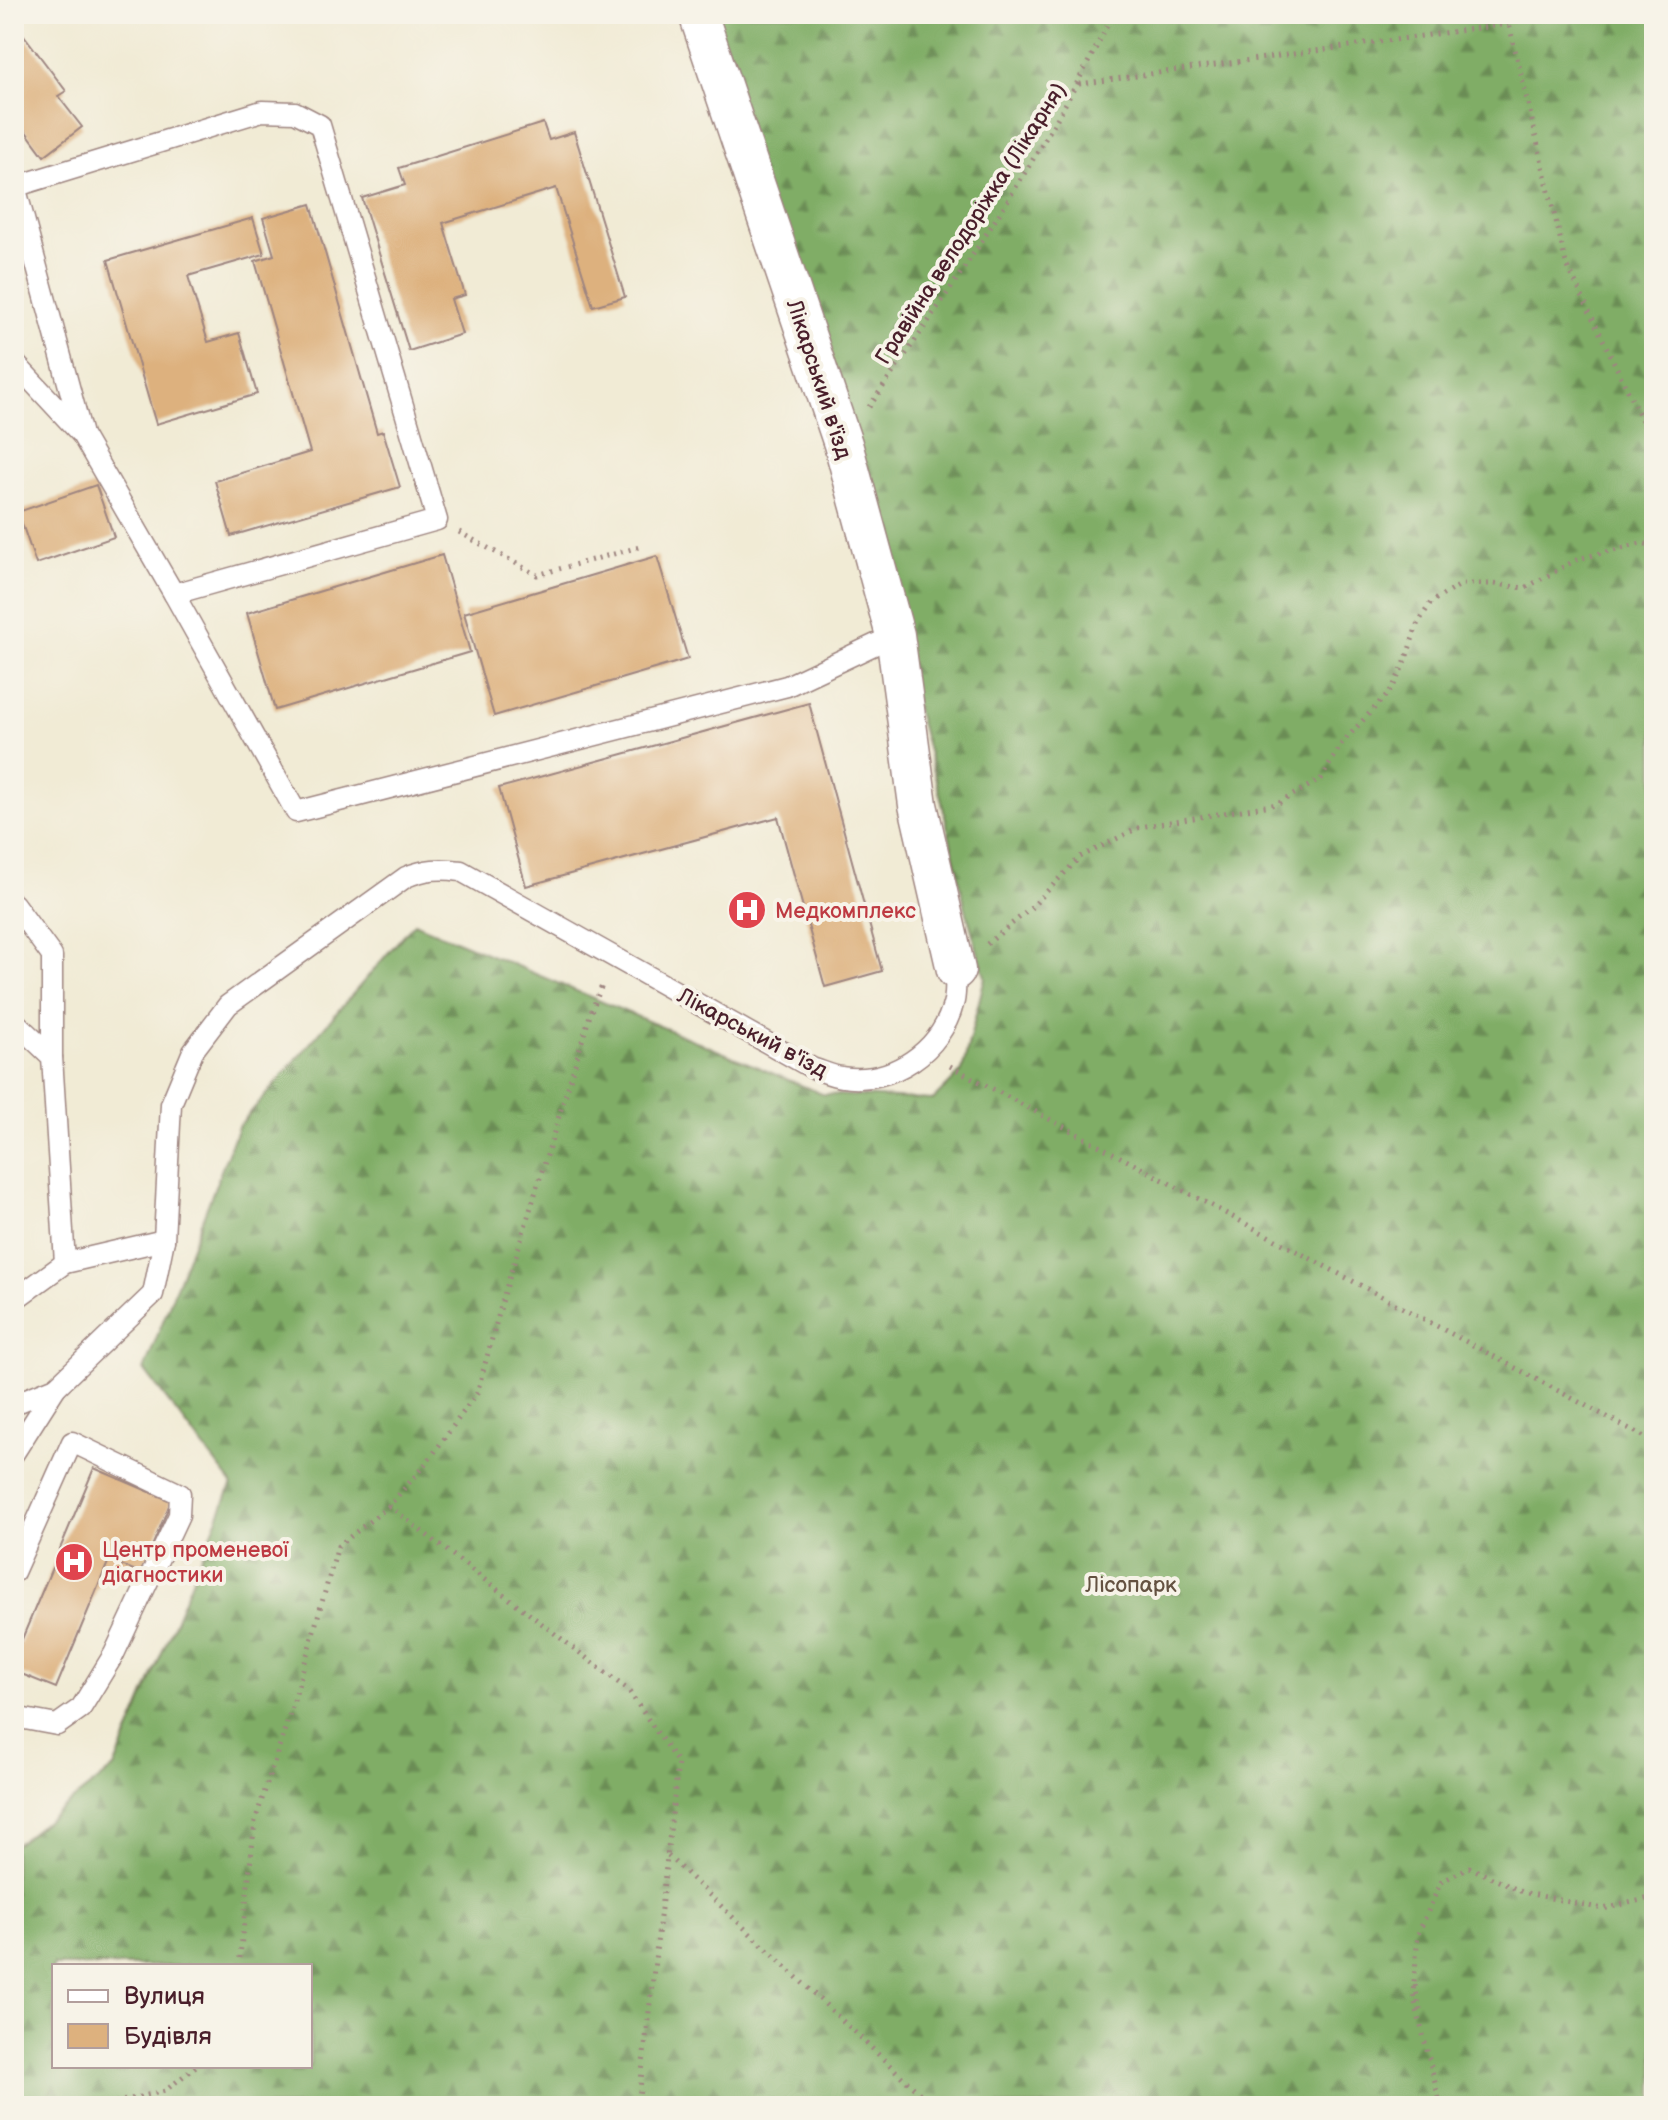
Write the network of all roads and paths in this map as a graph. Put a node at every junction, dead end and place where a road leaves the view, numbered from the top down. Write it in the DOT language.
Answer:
graph roads {
  1 [pos="698,14"];
  2 [pos="1113,14"];
  3 [pos="1500,14"];
  4 [pos="1509,24"];
  5 [pos="1078,84"];
  6 [pos="15,184"];
  7 [pos="14,362"];
  8 [pos="82,435"];
  9 [pos="843,444"];
  10 [pos="1654,445"];
  11 [pos="437,520"];
  12 [pos="643,546"];
  13 [pos="1654,546"];
  14 [pos="174,594"];
  15 [pos="895,635"];
  16 [pos="14,904"];
  17 [pos="615,958"];
  18 [pos="956,970"];
  19 [pos="14,1021"];
  20 [pos="925,1052"];
  21 [pos="52,1057"];
  22 [pos="164,1240"];
  23 [pos="65,1263"];
  24 [pos="14,1300"];
  25 [pos="56,1387"];
  26 [pos="14,1404"];
  27 [pos="1654,1442"];
  28 [pos="14,1453"];
  29 [pos="389,1506"];
  30 [pos="14,1572"];
  31 [pos="14,1717"];
  32 [pos="668,1855"];
  33 [pos="1654,1897"];
  34 [pos="239,1964"];
  35 [pos="194,2068"];
  36 [pos="1438,2102"];
  37 [pos="27,2106"];
  38 [pos="97,2106"];
  39 [pos="638,2106"];
  40 [pos="933,2106"];
  1 -- 9 [label="street, Лікарський в'їзд"];
  2 -- 5 [label="path, Гравійна велодоріжка (Лікарня)"];
  3 -- 4 [label="path"];
  4 -- 5 [label="path"];
  4 -- 10 [label="path"];
  5 -- 9 [label="path, Гравійна велодоріжка (Лікарня)"];
  6 -- 8 [label="lane"];
  6 -- 11 [label="lane"];
  7 -- 8 [label="lane"];
  8 -- 14 [label="lane"];
  9 -- 15 [label="street, Лікарський в'їзд"];
  11 -- 12 [label="path"];
  11 -- 14 [label="lane"];
  13 -- 18 [label="path"];
  14 -- 15 [label="lane"];
  15 -- 18 [label="street, Лікарський в'їзд"];
  16 -- 21 [label="lane"];
  17 -- 20 [label="lane, Лікарський в'їзд"];
  17 -- 22 [label="lane, Лікарський в'їзд"];
  17 -- 29 [label="path"];
  18 -- 20 [label="lane, Лікарський в'їзд"];
  19 -- 21 [label="lane"];
  20 -- 27 [label="path"];
  21 -- 23 [label="lane"];
  22 -- 23 [label="lane"];
  22 -- 25 [label="lane, Лікарський в'їзд"];
  23 -- 24 [label="lane"];
  25 -- 26 [label="lane"];
  25 -- 28 [label="lane, Лікарський в'їзд"];
  29 -- 32 [label="path"];
  29 -- 34 [label="path"];
  30 -- 31 [label="lane"];
  32 -- 39 [label="path"];
  32 -- 40 [label="path"];
  33 -- 36 [label="path"];
  35 -- 38 [label="path"];
  37 -- 38 [label="path"];
}
